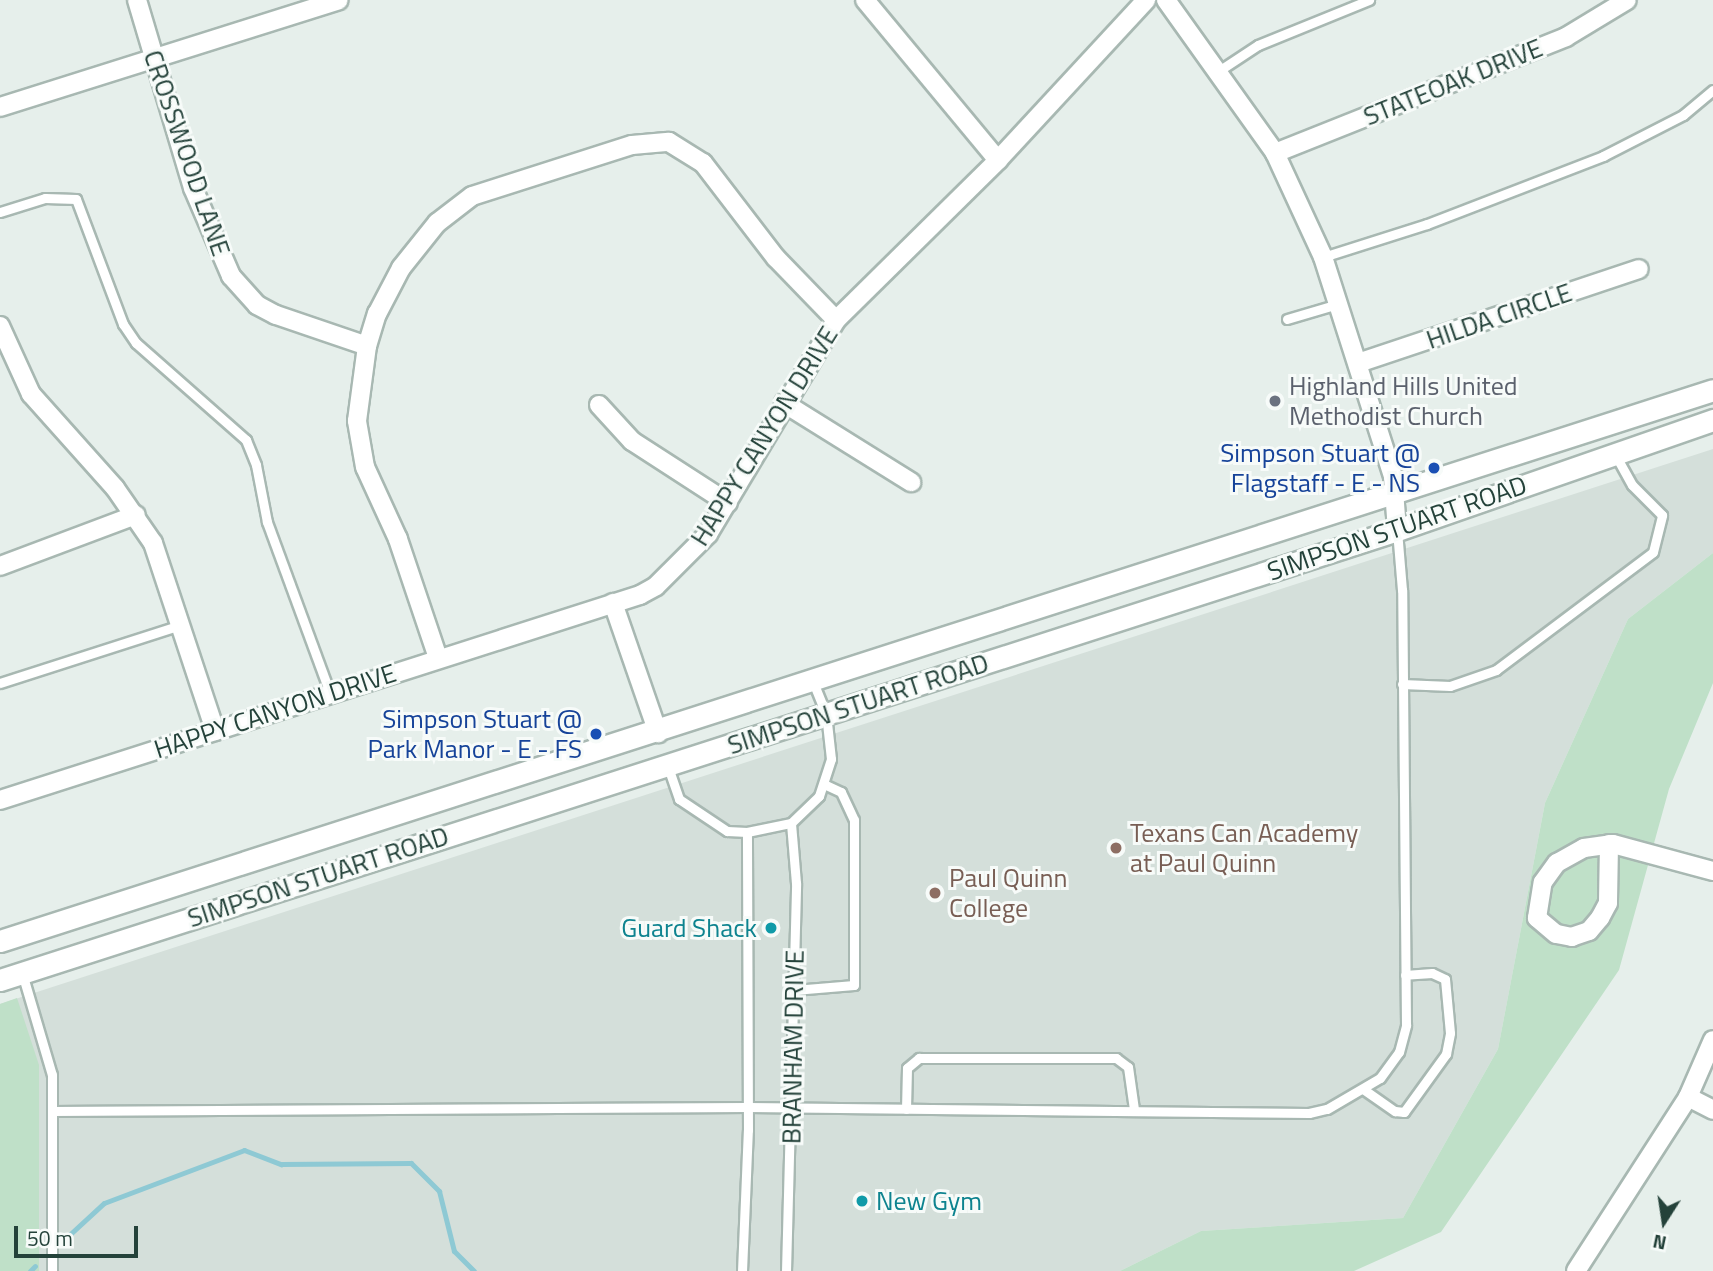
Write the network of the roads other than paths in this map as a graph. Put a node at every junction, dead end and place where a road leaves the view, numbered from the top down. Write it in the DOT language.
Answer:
graph roads {
  1 [pos="136,0"];
  2 [pos="339,0"];
  3 [pos="864,0"];
  4 [pos="1146,0"];
  5 [pos="1166,0"];
  6 [pos="1369,0"];
  7 [pos="1627,0"];
  8 [pos="155,58"];
  9 [pos="1217,72"];
  10 [pos="1713,90"];
  11 [pos="0,107"];
  12 [pos="1275,153"];
  13 [pos="998,160"];
  14 [pos="0,212"];
  15 [pos="1323,257"];
  16 [pos="1639,269"];
  17 [pos="1338,304"];
  18 [pos="1287,319"];
  19 [pos="836,320"];
  20 [pos="0,326"];
  21 [pos="367,346"];
  22 [pos="1358,363"];
  23 [pos="1713,390"];
  24 [pos="785,403"];
  25 [pos="599,405"];
  26 [pos="1713,420"];
  27 [pos="1614,452"];
  28 [pos="911,482"];
  29 [pos="1395,495"];
  30 [pos="728,503"];
  31 [pos="136,515"];
  32 [pos="1397,530"];
  33 [pos="0,566"];
  34 [pos="612,603"];
  35 [pos="181,625"];
  36 [pos="438,657"];
  37 [pos="812,678"];
  38 [pos="0,683"];
  39 [pos="1402,684"];
  40 [pos="331,693"];
  41 [pos="826,714"];
  42 [pos="215,731"];
  43 [pos="658,733"];
  44 [pos="668,767"];
  45 [pos="824,784"];
  46 [pos="0,800"];
  47 [pos="791,822"];
  48 [pos="747,832"];
  49 [pos="1609,844"];
  50 [pos="1713,871"];
  51 [pos="4,940"];
  52 [pos="22,973"];
  53 [pos="1405,975"];
  54 [pos="0,980"];
  55 [pos="794,990"];
  56 [pos="1713,1040"];
  57 [pos="1363,1089"];
  58 [pos="1688,1097"];
  59 [pos="748,1107"];
  60 [pos="792,1109"];
  61 [pos="906,1109"];
  62 [pos="1134,1109"];
  63 [pos="1713,1110"];
  64 [pos="52,1111"];
  65 [pos="52,1271"];
  66 [pos="742,1271"];
  67 [pos="786,1271"];
  68 [pos="1576,1271"];
  1 -- 8 [label="street, CROSSWOOD LANE"];
  2 -- 8 [label="street"];
  3 -- 13 [label="street"];
  4 -- 13 [label="street, HAPPY CANYON DRIVE"];
  5 -- 9 [label="street"];
  6 -- 9 [label="lane"];
  7 -- 12 [label="street, STATEOAK DRIVE"];
  8 -- 11 [label="street"];
  8 -- 21 [label="street, CROSSWOOD LANE"];
  9 -- 12 [label="street"];
  10 -- 15 [label="lane"];
  12 -- 15 [label="street"];
  13 -- 19 [label="street, HAPPY CANYON DRIVE"];
  14 -- 40 [label="lane"];
  15 -- 17 [label="street"];
  16 -- 22 [label="street, HILDA CIRCLE"];
  17 -- 18 [label="lane"];
  17 -- 22 [label="street"];
  19 -- 21 [label="street"];
  19 -- 24 [label="street, HAPPY CANYON DRIVE"];
  20 -- 31 [label="street"];
  21 -- 36 [label="street"];
  22 -- 29 [label="street"];
  23 -- 29 [label="main road, SIMPSON STUART ROAD"];
  24 -- 28 [label="street"];
  24 -- 30 [label="street, HAPPY CANYON DRIVE"];
  25 -- 30 [label="street"];
  26 -- 27 [label="main road, SIMPSON STUART ROAD"];
  27 -- 32 [label="main road, SIMPSON STUART ROAD"];
  27 -- 39 [label="lane"];
  29 -- 32 [label="street"];
  29 -- 37 [label="main road, SIMPSON STUART ROAD"];
  30 -- 34 [label="street, HAPPY CANYON DRIVE"];
  31 -- 33 [label="street"];
  31 -- 35 [label="street"];
  32 -- 39 [label="lane"];
  32 -- 41 [label="main road, SIMPSON STUART ROAD"];
  34 -- 36 [label="street, HAPPY CANYON DRIVE"];
  34 -- 43 [label="street"];
  35 -- 38 [label="lane"];
  35 -- 42 [label="street"];
  36 -- 40 [label="street, HAPPY CANYON DRIVE"];
  37 -- 41 [label="lane"];
  37 -- 43 [label="main road, SIMPSON STUART ROAD"];
  39 -- 53 [label="lane"];
  40 -- 42 [label="street, HAPPY CANYON DRIVE"];
  41 -- 44 [label="main road, SIMPSON STUART ROAD"];
  41 -- 45 [label="lane"];
  42 -- 46 [label="street, HAPPY CANYON DRIVE"];
  43 -- 44 [label="main road"];
  43 -- 51 [label="main road, SIMPSON STUART ROAD"];
  44 -- 48 [label="lane"];
  44 -- 52 [label="main road, SIMPSON STUART ROAD"];
  45 -- 47 [label="lane"];
  45 -- 55 [label="lane"];
  47 -- 48 [label="lane"];
  47 -- 55 [label="lane, BRANHAM DRIVE"];
  48 -- 59 [label="lane, BRANHAM DRIVE"];
  49 -- 49 [label="street"];
  49 -- 50 [label="street"];
  51 -- 52 [label="main road"];
  52 -- 54 [label="main road, SIMPSON STUART ROAD"];
  52 -- 64 [label="lane"];
  53 -- 57 [label="lane"];
  53 -- 57 [label="lane"];
  55 -- 60 [label="lane, BRANHAM DRIVE"];
  56 -- 58 [label="street"];
  57 -- 62 [label="lane"];
  58 -- 63 [label="street"];
  58 -- 68 [label="street"];
  59 -- 60 [label="lane"];
  59 -- 64 [label="lane"];
  59 -- 66 [label="lane, BRANHAM DRIVE"];
  60 -- 61 [label="lane"];
  60 -- 67 [label="lane, BRANHAM DRIVE"];
  61 -- 62 [label="lane"];
  61 -- 62 [label="lane"];
  64 -- 65 [label="lane"];
}
